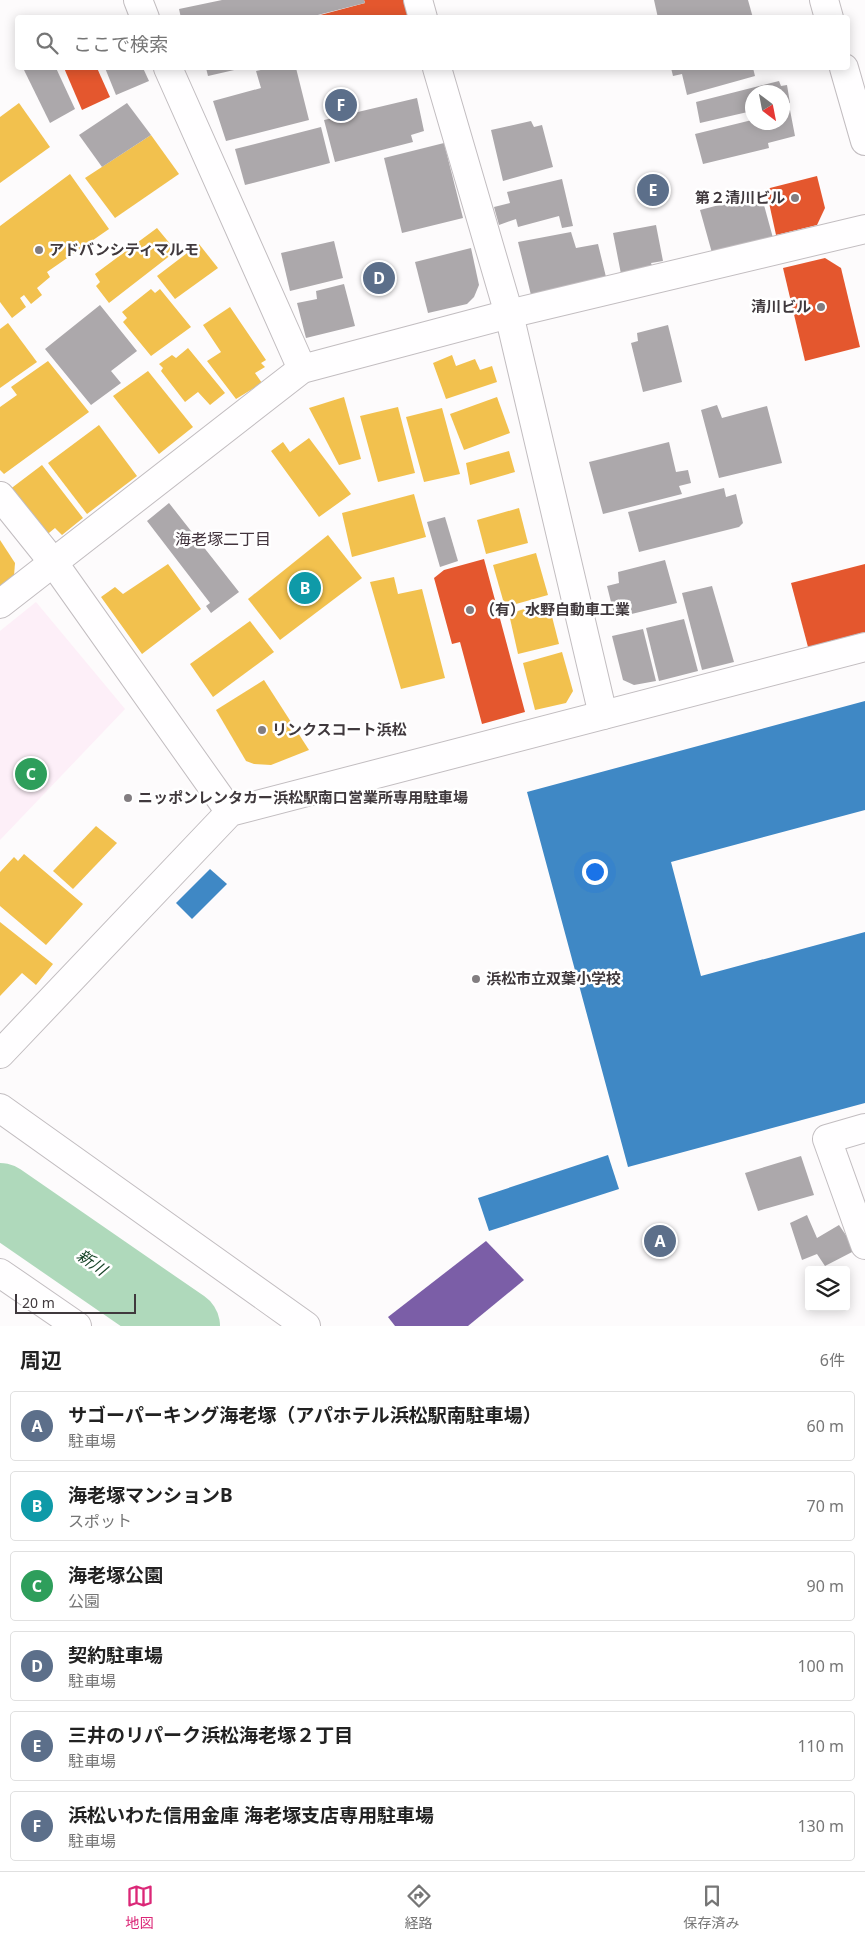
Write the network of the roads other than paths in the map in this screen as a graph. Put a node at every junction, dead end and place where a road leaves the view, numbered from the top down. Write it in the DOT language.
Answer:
graph roads {
  1 [pos="138,0"];
  2 [pos="418,0"];
  3 [pos="824,0"];
  4 [pos="144,15"];
  5 [pos="422,15"];
  6 [pos="828,15"];
  7 [pos="169,70"];
  8 [pos="438,70"];
  9 [pos="845,70"];
  10 [pos="865,141"];
  11 [pos="865,229"];
  12 [pos="509,314"];
  13 [pos="302,369"];
  14 [pos="0,496"];
  15 [pos="53,562"];
  16 [pos="0,604"];
  17 [pos="865,647"];
  18 [pos="603,715"];
  19 [pos="230,812"];
  20 [pos="0,1054"];
  21 [pos="0,1108"];
  22 [pos="865,1128"];
  23 [pos="865,1245"];
  24 [pos="0,1273"];
  25 [pos="77,1326"];
  26 [pos="306,1326"];
  1 -- 4 [label="street"];
  2 -- 5 [label="street"];
  3 -- 6 [label="street"];
  7 -- 13 [label="street"];
  8 -- 12 [label="street"];
  9 -- 10 [label="street"];
  11 -- 12 [label="street"];
  12 -- 13 [label="street"];
  12 -- 18 [label="street"];
  13 -- 15 [label="street"];
  14 -- 15 [label="street"];
  15 -- 16 [label="street"];
  15 -- 19 [label="street"];
  17 -- 18 [label="street"];
  18 -- 19 [label="street"];
  19 -- 20 [label="street"];
  21 -- 26 [label="street"];
  22 -- 23 [label="street"];
  24 -- 25 [label="street"];
}
